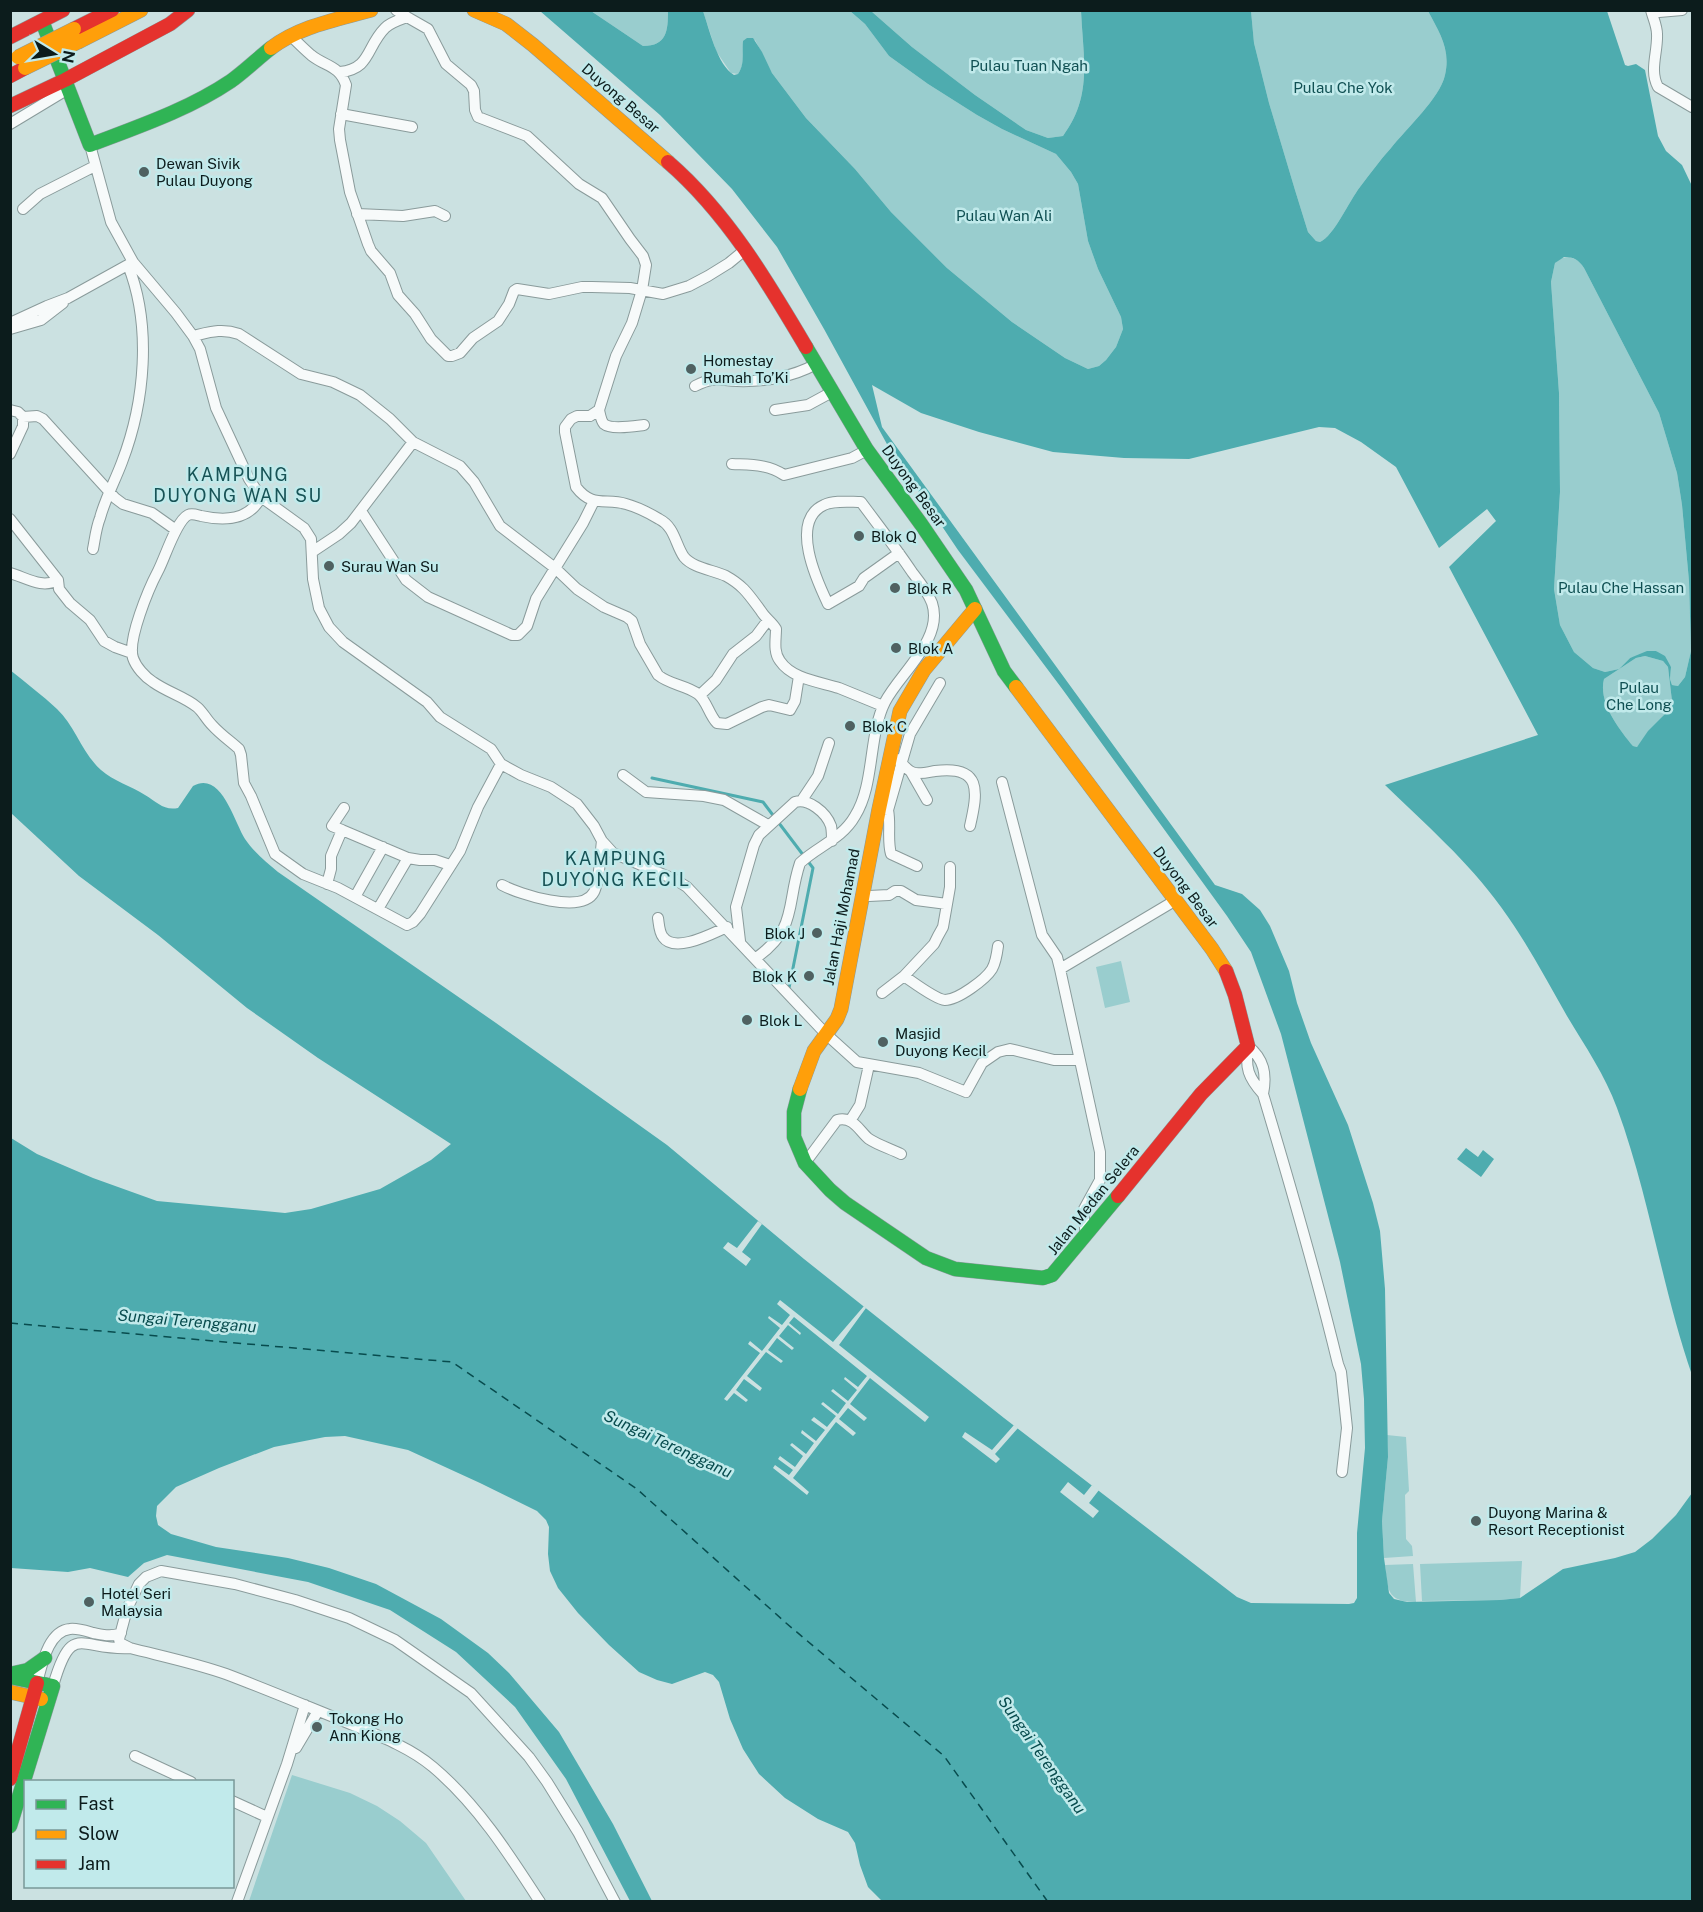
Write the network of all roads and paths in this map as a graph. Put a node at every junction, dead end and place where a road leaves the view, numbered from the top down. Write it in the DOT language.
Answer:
graph roads {
  1 [pos="63,10"];
  2 [pos="112,10"];
  3 [pos="141,10"];
  4 [pos="188,10"];
  5 [pos="371,10"];
  6 [pos="396,10"];
  7 [pos="474,10"];
  8 [pos="1652,10"];
  9 [pos="1682,10"];
  10 [pos="38,16"];
  11 [pos="406,17"];
  12 [pos="77,35"];
  13 [pos="290,35"];
  14 [pos="10,37"];
  15 [pos="18,62"];
  16 [pos="340,72"];
  17 [pos="10,76"];
  18 [pos="66,85"];
  19 [pos="10,105"];
  20 [pos="1692,107"];
  21 [pos="340,114"];
  22 [pos="10,124"];
  23 [pos="412,127"];
  24 [pos="90,145"];
  25 [pos="95,166"];
  26 [pos="23,209"];
  27 [pos="357,214"];
  28 [pos="445,216"];
  29 [pos="746,249"];
  30 [pos="130,263"];
  31 [pos="642,290"];
  32 [pos="68,298"];
  33 [pos="10,323"];
  34 [pos="10,329"];
  35 [pos="193,336"];
  36 [pos="816,364"];
  37 [pos="695,386"];
  38 [pos="832,392"];
  39 [pos="10,410"];
  40 [pos="599,410"];
  41 [pos="775,410"];
  42 [pos="23,417"];
  43 [pos="644,425"];
  44 [pos="414,442"];
  45 [pos="867,450"];
  46 [pos="10,454"];
  47 [pos="732,464"];
  48 [pos="110,493"];
  49 [pos="261,497"];
  50 [pos="594,501"];
  51 [pos="361,511"];
  52 [pos="10,519"];
  53 [pos="176,530"];
  54 [pos="93,549"];
  55 [pos="312,552"];
  56 [pos="899,553"];
  57 [pos="555,568"];
  58 [pos="10,573"];
  59 [pos="58,580"];
  60 [pos="975,609"];
  61 [pos="768,620"];
  62 [pos="132,653"];
  63 [pos="918,654"];
  64 [pos="930,664"];
  65 [pos="799,676"];
  66 [pos="940,683"];
  67 [pos="700,695"];
  68 [pos="883,706"];
  69 [pos="828,743"];
  70 [pos="896,758"];
  71 [pos="501,765"];
  72 [pos="911,772"];
  73 [pos="623,775"];
  74 [pos="1002,782"];
  75 [pos="802,800"];
  76 [pos="927,800"];
  77 [pos="344,808"];
  78 [pos="883,809"];
  79 [pos="773,821"];
  80 [pos="970,825"];
  81 [pos="342,830"];
  82 [pos="602,841"];
  83 [pos="832,841"];
  84 [pos="383,847"];
  85 [pos="408,858"];
  86 [pos="450,865"];
  87 [pos="917,866"];
  88 [pos="950,867"];
  89 [pos="327,884"];
  90 [pos="502,885"];
  91 [pos="862,895"];
  92 [pos="356,897"];
  93 [pos="1176,900"];
  94 [pos="947,904"];
  95 [pos="378,909"];
  96 [pos="658,918"];
  97 [pos="727,927"];
  98 [pos="740,941"];
  99 [pos="998,946"];
  100 [pos="756,958"];
  101 [pos="1060,969"];
  102 [pos="904,976"];
  103 [pos="882,993"];
  104 [pos="826,1034"];
  105 [pos="1248,1046"];
  106 [pos="1079,1060"];
  107 [pos="869,1065"];
  108 [pos="850,1121"];
  109 [pos="901,1154"];
  110 [pos="805,1163"];
  111 [pos="1086,1236"];
  112 [pos="1342,1472"];
  113 [pos="121,1633"];
  114 [pos="129,1648"];
  115 [pos="45,1658"];
  116 [pos="10,1676"];
  117 [pos="37,1683"];
  118 [pos="53,1686"];
  119 [pos="10,1694"];
  120 [pos="33,1697"];
  121 [pos="49,1701"];
  122 [pos="305,1705"];
  123 [pos="318,1711"];
  124 [pos="25,1725"];
  125 [pos="135,1756"];
  126 [pos="287,1764"];
  127 [pos="10,1779"];
  128 [pos="24,1780"];
  129 [pos="187,1780"];
  130 [pos="24,1781"];
  131 [pos="234,1802"];
  132 [pos="267,1817"];
  133 [pos="10,1826"];
  134 [pos="237,1902"];
  135 [pos="540,1902"];
  136 [pos="615,1902"];
  1 -- 10 [label="main road"];
  2 -- 12 [label="main road"];
  3 -- 12 [label="main road"];
  4 -- 18 [label="main road"];
  5 -- 13 [label="main road"];
  6 -- 11 [label="street"];
  7 -- 29 [label="main road, Duyong Besar"];
  8 -- 9 [label="street"];
  8 -- 20 [label="street"];
  10 -- 14 [label="main road"];
  10 -- 18 [label="main road"];
  11 -- 16 [label="street"];
  11 -- 31 [label="street"];
  12 -- 15 [label="main road, bridge"];
  13 -- 16 [label="street"];
  13 -- 24 [label="main road"];
  15 -- 17 [label="main road"];
  16 -- 21 [label="street"];
  18 -- 19 [label="main road"];
  18 -- 22 [label="street"];
  18 -- 24 [label="main road"];
  21 -- 23 [label="street"];
  21 -- 27 [label="street"];
  24 -- 25 [label="street"];
  25 -- 26 [label="street"];
  25 -- 30 [label="street"];
  27 -- 28 [label="street"];
  27 -- 31 [label="street"];
  29 -- 31 [label="street"];
  29 -- 36 [label="main road, Duyong Besar"];
  30 -- 32 [label="street"];
  30 -- 35 [label="street"];
  30 -- 48 [label="street"];
  31 -- 40 [label="street"];
  32 -- 33 [label="street"];
  32 -- 34 [label="street"];
  35 -- 44 [label="street"];
  35 -- 49 [label="street"];
  36 -- 37 [label="street"];
  36 -- 38 [label="main road, Duyong Besar"];
  38 -- 41 [label="street"];
  38 -- 45 [label="main road, Duyong Besar"];
  39 -- 42 [label="street"];
  40 -- 43 [label="street"];
  40 -- 50 [label="street"];
  42 -- 46 [label="street"];
  42 -- 48 [label="street"];
  44 -- 51 [label="street"];
  44 -- 57 [label="street"];
  45 -- 47 [label="street"];
  45 -- 60 [label="main road, Duyong Besar"];
  48 -- 53 [label="street"];
  48 -- 54 [label="street"];
  49 -- 53 [label="street"];
  49 -- 55 [label="street"];
  50 -- 57 [label="street"];
  50 -- 61 [label="street"];
  51 -- 55 [label="street"];
  51 -- 57 [label="street"];
  52 -- 59 [label="street"];
  53 -- 62 [label="street"];
  55 -- 71 [label="street"];
  56 -- 56 [label="street"];
  56 -- 63 [label="street"];
  57 -- 67 [label="street"];
  58 -- 59 [label="street"];
  59 -- 62 [label="street"];
  60 -- 64 [label="main road, Jalan Haji Mohamad"];
  60 -- 93 [label="main road, Duyong Besar"];
  61 -- 65 [label="street"];
  61 -- 67 [label="street"];
  62 -- 89 [label="street"];
  63 -- 64 [label="street"];
  63 -- 68 [label="street"];
  64 -- 70 [label="main road, Jalan Haji Mohamad"];
  65 -- 67 [label="street"];
  65 -- 68 [label="street"];
  66 -- 70 [label="street"];
  68 -- 83 [label="street"];
  69 -- 75 [label="street"];
  70 -- 72 [label="street"];
  70 -- 78 [label="main road, Jalan Haji Mohamad"];
  71 -- 82 [label="street"];
  71 -- 86 [label="street"];
  72 -- 76 [label="street"];
  72 -- 80 [label="street"];
  73 -- 79 [label="street"];
  74 -- 101 [label="street"];
  75 -- 79 [label="street"];
  75 -- 83 [label="street"];
  77 -- 81 [label="street"];
  78 -- 87 [label="street"];
  78 -- 91 [label="main road, Jalan Haji Mohamad"];
  79 -- 98 [label="street"];
  81 -- 84 [label="street"];
  81 -- 89 [label="street"];
  82 -- 90 [label="street"];
  82 -- 97 [label="street"];
  83 -- 100 [label="street"];
  84 -- 85 [label="street"];
  84 -- 92 [label="street"];
  85 -- 86 [label="street"];
  85 -- 95 [label="street"];
  86 -- 95 [label="street"];
  88 -- 94 [label="street"];
  89 -- 92 [label="street"];
  91 -- 94 [label="street"];
  91 -- 104 [label="main road, Jalan Haji Mohamad"];
  92 -- 95 [label="street"];
  93 -- 101 [label="street"];
  93 -- 105 [label="main road, Duyong Besar"];
  94 -- 102 [label="street"];
  96 -- 97 [label="street"];
  97 -- 98 [label="street"];
  98 -- 100 [label="street"];
  99 -- 102 [label="street"];
  100 -- 104 [label="street"];
  101 -- 106 [label="street"];
  102 -- 103 [label="street"];
  104 -- 107 [label="street"];
  104 -- 110 [label="main road, Jalan Medan Selera"];
  105 -- 111 [label="main road, Jalan Medan Selera"];
  105 -- 112 [label="street, Duyong Besar"];
  106 -- 107 [label="street"];
  106 -- 111 [label="street"];
  107 -- 108 [label="street"];
  108 -- 109 [label="street"];
  108 -- 110 [label="street"];
  110 -- 111 [label="main road, Jalan Medan Selera"];
  113 -- 114 [label="street"];
  113 -- 115 [label="street"];
  113 -- 136 [label="street"];
  114 -- 118 [label="street"];
  114 -- 122 [label="street"];
  115 -- 116 [label="main road"];
  115 -- 117 [label="street"];
  116 -- 117 [label="main road"];
  117 -- 118 [label="main road"];
  117 -- 120 [label="main road"];
  118 -- 121 [label="main road"];
  119 -- 120 [label="main road"];
  119 -- 124 [label="main road"];
  120 -- 121 [label="main road"];
  120 -- 124 [label="main road"];
  121 -- 128 [label="main road"];
  122 -- 123 [label="street"];
  122 -- 126 [label="street"];
  123 -- 126 [label="street"];
  123 -- 135 [label="street"];
  124 -- 127 [label="main road"];
  125 -- 129 [label="street"];
  126 -- 132 [label="street"];
  130 -- 133 [label="main road"];
  131 -- 132 [label="street"];
  132 -- 134 [label="street"];
}
